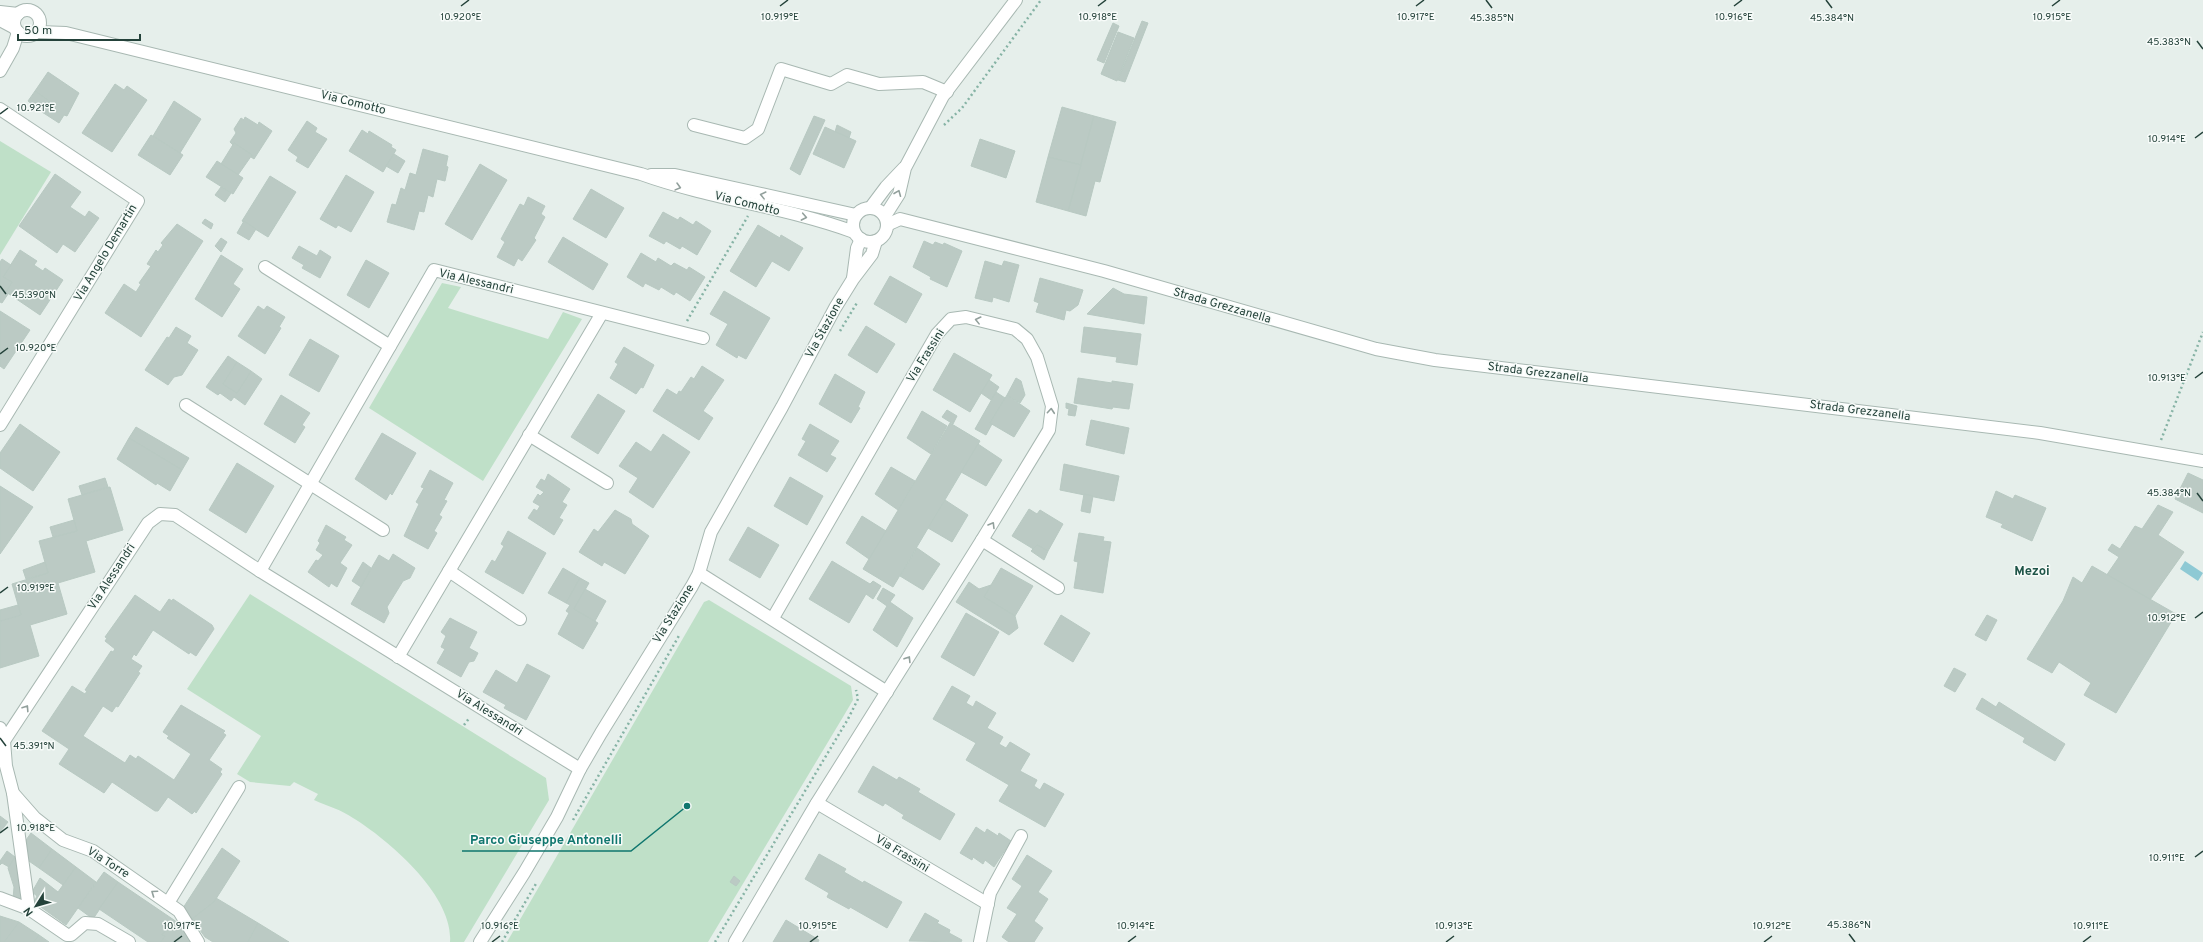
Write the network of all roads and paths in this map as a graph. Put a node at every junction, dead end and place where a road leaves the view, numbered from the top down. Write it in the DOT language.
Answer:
graph roads {
  1 [pos="1016,0"];
  2 [pos="1042,0"];
  3 [pos="0,12"];
  4 [pos="18,14"];
  5 [pos="38,16"];
  6 [pos="0,20"];
  7 [pos="24,32"];
  8 [pos="66,33"];
  9 [pos="0,71"];
  10 [pos="947,92"];
  11 [pos="962,108"];
  12 [pos="0,109"];
  13 [pos="694,124"];
  14 [pos="905,168"];
  15 [pos="641,174"];
  16 [pos="871,208"];
  17 [pos="751,211"];
  18 [pos="856,215"];
  19 [pos="886,221"];
  20 [pos="857,236"];
  21 [pos="876,241"];
  22 [pos="264,267"];
  23 [pos="853,279"];
  24 [pos="602,313"];
  25 [pos="681,332"];
  26 [pos="2203,332"];
  27 [pos="703,338"];
  28 [pos="390,346"];
  29 [pos="186,405"];
  30 [pos="0,425"];
  31 [pos="529,435"];
  32 [pos="2156,453"];
  33 [pos="2203,461"];
  34 [pos="607,483"];
  35 [pos="310,484"];
  36 [pos="383,530"];
  37 [pos="982,540"];
  38 [pos="260,571"];
  39 [pos="449,571"];
  40 [pos="699,573"];
  41 [pos="1058,588"];
  42 [pos="773,618"];
  43 [pos="520,619"];
  44 [pos="684,628"];
  45 [pos="398,657"];
  46 [pos="856,688"];
  47 [pos="887,692"];
  48 [pos="0,728"];
  49 [pos="4,741"];
  50 [pos="580,769"];
  51 [pos="239,787"];
  52 [pos="13,793"];
  53 [pos="817,803"];
  54 [pos="569,826"];
  55 [pos="1021,836"];
  56 [pos="538,881"];
  57 [pos="0,898"];
  58 [pos="168,903"];
  59 [pos="988,904"];
  60 [pos="29,909"];
  61 [pos="129,942"];
  62 [pos="198,942"];
  63 [pos="480,942"];
  64 [pos="502,942"];
  65 [pos="715,942"];
  66 [pos="735,942"];
  67 [pos="980,942"];
  1 -- 10 [label="street"];
  2 -- 11 [label="path"];
  3 -- 4 [label="street"];
  4 -- 5 [label="street"];
  4 -- 7 [label="street"];
  5 -- 7 [label="street"];
  5 -- 8 [label="street, Via Comotto"];
  6 -- 7 [label="street"];
  7 -- 8 [label="street, Via Comotto"];
  7 -- 9 [label="street"];
  8 -- 15 [label="street, Via Comotto"];
  10 -- 13 [label="street"];
  10 -- 14 [label="street"];
  12 -- 30 [label="street, Via Angelo Demartin"];
  14 -- 16 [label="street"];
  19 -- 14 [label="street, one-way"];
  18 -- 15 [label="street, Via Comotto, one-way"];
  15 -- 20 [label="street, Via Comotto, one-way"];
  16 -- 18 [label="street"];
  16 -- 19 [label="street"];
  17 -- 25 [label="path"];
  18 -- 20 [label="street"];
  19 -- 21 [label="street"];
  19 -- 32 [label="street, Strada Grezzanella"];
  20 -- 21 [label="street"];
  20 -- 23 [label="street, Via Stazione"];
  21 -- 23 [label="street, Via Stazione"];
  22 -- 28 [label="street"];
  23 -- 40 [label="street, Via Stazione"];
  24 -- 25 [label="street, Via Alessandri"];
  24 -- 28 [label="street, Via Alessandri"];
  24 -- 31 [label="street"];
  25 -- 27 [label="street, Via Alessandri"];
  26 -- 32 [label="path"];
  28 -- 35 [label="street, Via Alessandri"];
  29 -- 35 [label="street"];
  31 -- 34 [label="street"];
  31 -- 39 [label="street"];
  32 -- 33 [label="street, Strada Grezzanella"];
  35 -- 36 [label="street"];
  35 -- 38 [label="street, Via Alessandri"];
  37 -- 41 [label="street"];
  37 -- 42 [label="street, Via Frassini, one-way"];
  47 -- 37 [label="street, Via Frassini, one-way"];
  38 -- 45 [label="street, Via Alessandri"];
  49 -- 38 [label="street, Via Alessandri, one-way"];
  39 -- 43 [label="street"];
  39 -- 45 [label="street"];
  40 -- 42 [label="street"];
  40 -- 50 [label="street, Via Stazione"];
  42 -- 47 [label="street"];
  44 -- 54 [label="path"];
  45 -- 50 [label="street, Via Alessandri"];
  46 -- 65 [label="path"];
  47 -- 53 [label="street, Via Frassini"];
  48 -- 49 [label="street, Via Torre"];
  49 -- 52 [label="street, Via Torre"];
  50 -- 63 [label="street, Via Stazione"];
  51 -- 58 [label="street"];
  58 -- 52 [label="street, Via Torre, one-way"];
  52 -- 60 [label="street, Via Torre"];
  53 -- 59 [label="street, Via Frassini"];
  53 -- 66 [label="street, Via Frassini"];
  55 -- 59 [label="street"];
  56 -- 64 [label="path"];
  57 -- 60 [label="street"];
  58 -- 62 [label="street, Via Torre"];
  59 -- 67 [label="street"];
  60 -- 61 [label="street"];
}
